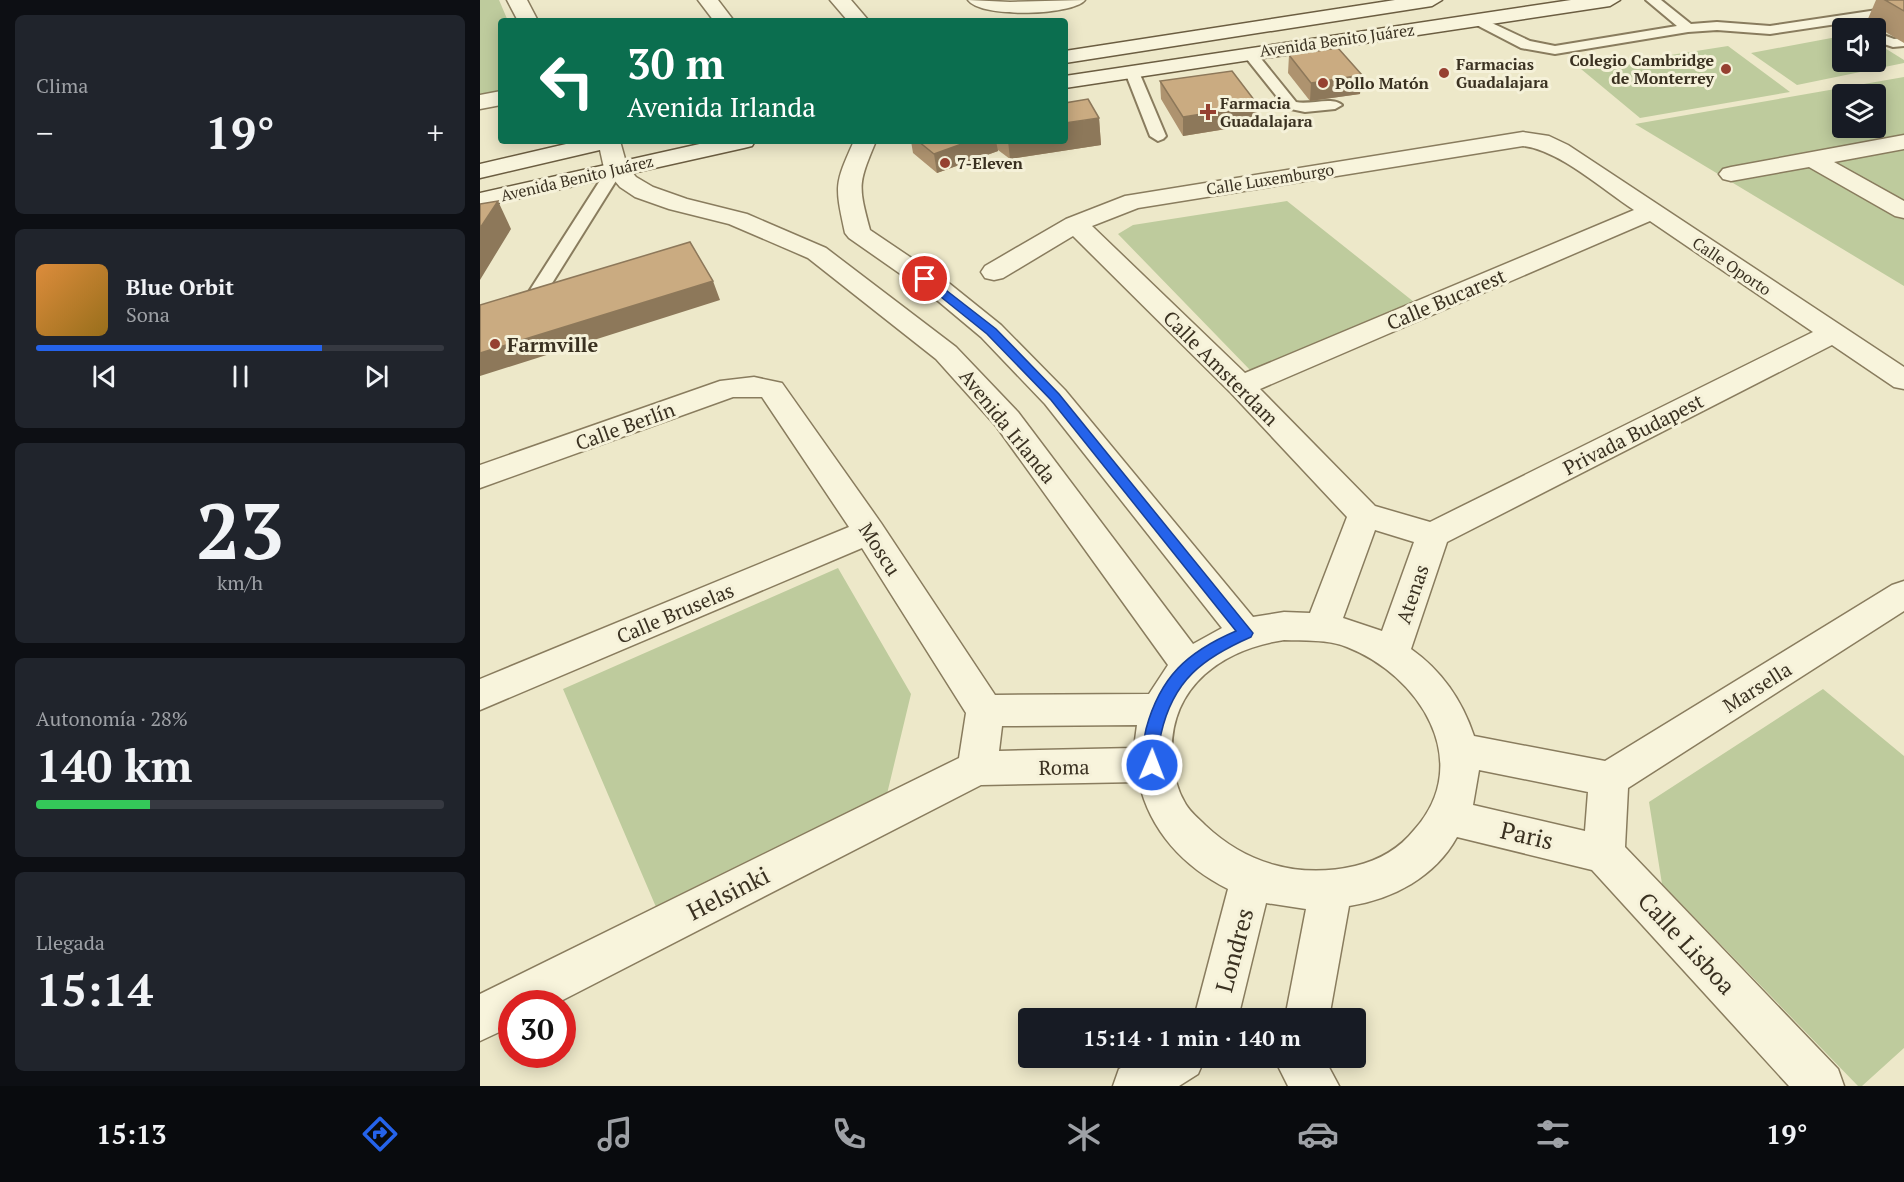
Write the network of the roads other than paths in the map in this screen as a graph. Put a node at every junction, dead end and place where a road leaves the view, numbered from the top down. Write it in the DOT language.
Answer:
graph roads {
  1 [pos="517,0"];
  2 [pos="708,0"];
  3 [pos="840,0"];
  4 [pos="978,0"];
  5 [pos="1075,0"];
  6 [pos="1432,0"];
  7 [pos="1610,0"];
  8 [pos="1653,0"];
  9 [pos="1904,10"];
  10 [pos="526,18"];
  11 [pos="722,18"];
  12 [pos="856,18"];
  13 [pos="1847,18"];
  14 [pos="1474,20"];
  15 [pos="1832,20"];
  16 [pos="1688,28"];
  17 [pos="1886,40"];
  18 [pos="1903,42"];
  19 [pos="1249,53"];
  20 [pos="1068,57"];
  21 [pos="1132,72"];
  22 [pos="1068,82"];
  23 [pos="498,99"];
  24 [pos="480,102"];
  25 [pos="1335,105"];
  26 [pos="1158,136"];
  27 [pos="1904,142"];
  28 [pos="700,144"];
  29 [pos="864,144"];
  30 [pos="611,150"];
  31 [pos="1560,150"];
  32 [pos="1812,159"];
  33 [pos="480,171"];
  34 [pos="1731,174"];
  35 [pos="480,200"];
  36 [pos="1904,211"];
  37 [pos="1651,212"];
  38 [pos="1076,224"];
  39 [pos="858,233"];
  40 [pos="817,254"];
  41 [pos="994,272"];
  42 [pos="530,304"];
  43 [pos="1833,333"];
  44 [pos="1904,380"];
  45 [pos="1241,386"];
  46 [pos="772,390"];
  47 [pos="480,477"];
  48 [pos="1364,515"];
  49 [pos="869,532"];
  50 [pos="1432,535"];
  51 [pos="1904,594"];
  52 [pos="1322,627"];
  53 [pos="1246,633"];
  54 [pos="1392,652"];
  55 [pos="1189,666"];
  56 [pos="480,695"];
  57 [pos="1159,709"];
  58 [pos="985,711"];
  59 [pos="1460,750"];
  60 [pos="1152,765"];
  61 [pos="977,768"];
  62 [pos="1610,779"];
  63 [pos="1449,817"];
  64 [pos="1604,854"];
  65 [pos="1251,881"];
  66 [pos="1330,891"];
  67 [pos="1219,1008"];
  68 [pos="1309,1008"];
  69 [pos="480,1018"];
  70 [pos="1166,1068"];
  71 [pos="1136,1086"];
  72 [pos="1821,1086"];
  1 -- 10 [label="street"];
  2 -- 11 [label="street"];
  3 -- 12 [label="street"];
  4 -- 5 [label="street"];
  6 -- 20 [label="street, Avenida Benito Juárez"];
  7 -- 14 [label="street, Avenida Benito Juárez"];
  8 -- 16 [label="lane"];
  9 -- 13 [label="lane"];
  14 -- 16 [label="lane"];
  14 -- 19 [label="street, Avenida Benito Juárez"];
  15 -- 16 [label="lane"];
  17 -- 18 [label="lane"];
  19 -- 21 [label="street, Avenida Benito Juárez"];
  19 -- 25 [label="lane"];
  21 -- 22 [label="street, Avenida Benito Juárez"];
  21 -- 26 [label="lane"];
  23 -- 24 [label="street"];
  27 -- 32 [label="street"];
  28 -- 30 [label="street, Avenida Benito Juárez"];
  29 -- 39 [label="street"];
  30 -- 33 [label="street, Avenida Benito Juárez"];
  30 -- 35 [label="street, Avenida Benito Juárez"];
  30 -- 40 [label="street, Avenida Irlanda"];
  30 -- 42 [label="lane"];
  31 -- 37 [label="street, Calle Oporto"];
  31 -- 38 [label="street, Calle Luxemburgo"];
  32 -- 34 [label="street"];
  32 -- 36 [label="street"];
  37 -- 43 [label="street, Calle Oporto"];
  37 -- 45 [label="street, Calle Bucarest"];
  38 -- 41 [label="street, Calle Luxemburgo"];
  38 -- 45 [label="street, Calle Amsterdam"];
  39 -- 40 [label="street"];
  39 -- 53 [label="street"];
  40 -- 55 [label="street, Avenida Irlanda"];
  43 -- 44 [label="street, Calle Oporto"];
  43 -- 50 [label="street, Privada Budapest"];
  45 -- 48 [label="street, Calle Amsterdam"];
  46 -- 47 [label="street, Calle Berlín"];
  46 -- 49 [label="street, Moscu"];
  48 -- 50 [label="street"];
  48 -- 52 [label="street"];
  49 -- 56 [label="street, Calle Bruselas"];
  49 -- 58 [label="street, Moscu"];
  50 -- 54 [label="street, Atenas"];
  51 -- 62 [label="street, Marsella"];
  52 -- 53 [label="street"];
  52 -- 54 [label="street"];
  53 -- 55 [label="street"];
  54 -- 59 [label="street"];
  55 -- 57 [label="street"];
  57 -- 58 [label="street"];
  57 -- 60 [label="street"];
  58 -- 61 [label="street"];
  59 -- 62 [label="street"];
  59 -- 63 [label="street"];
  60 -- 61 [label="street, Roma"];
  60 -- 65 [label="street"];
  61 -- 69 [label="street, Helsinki"];
  62 -- 64 [label="street"];
  63 -- 64 [label="street, Paris"];
  63 -- 66 [label="street"];
  64 -- 72 [label="street, Calle Lisboa"];
  65 -- 66 [label="street"];
  65 -- 67 [label="street, Londres"];
  66 -- 68 [label="street"];
  70 -- 71 [label="street"];
}
